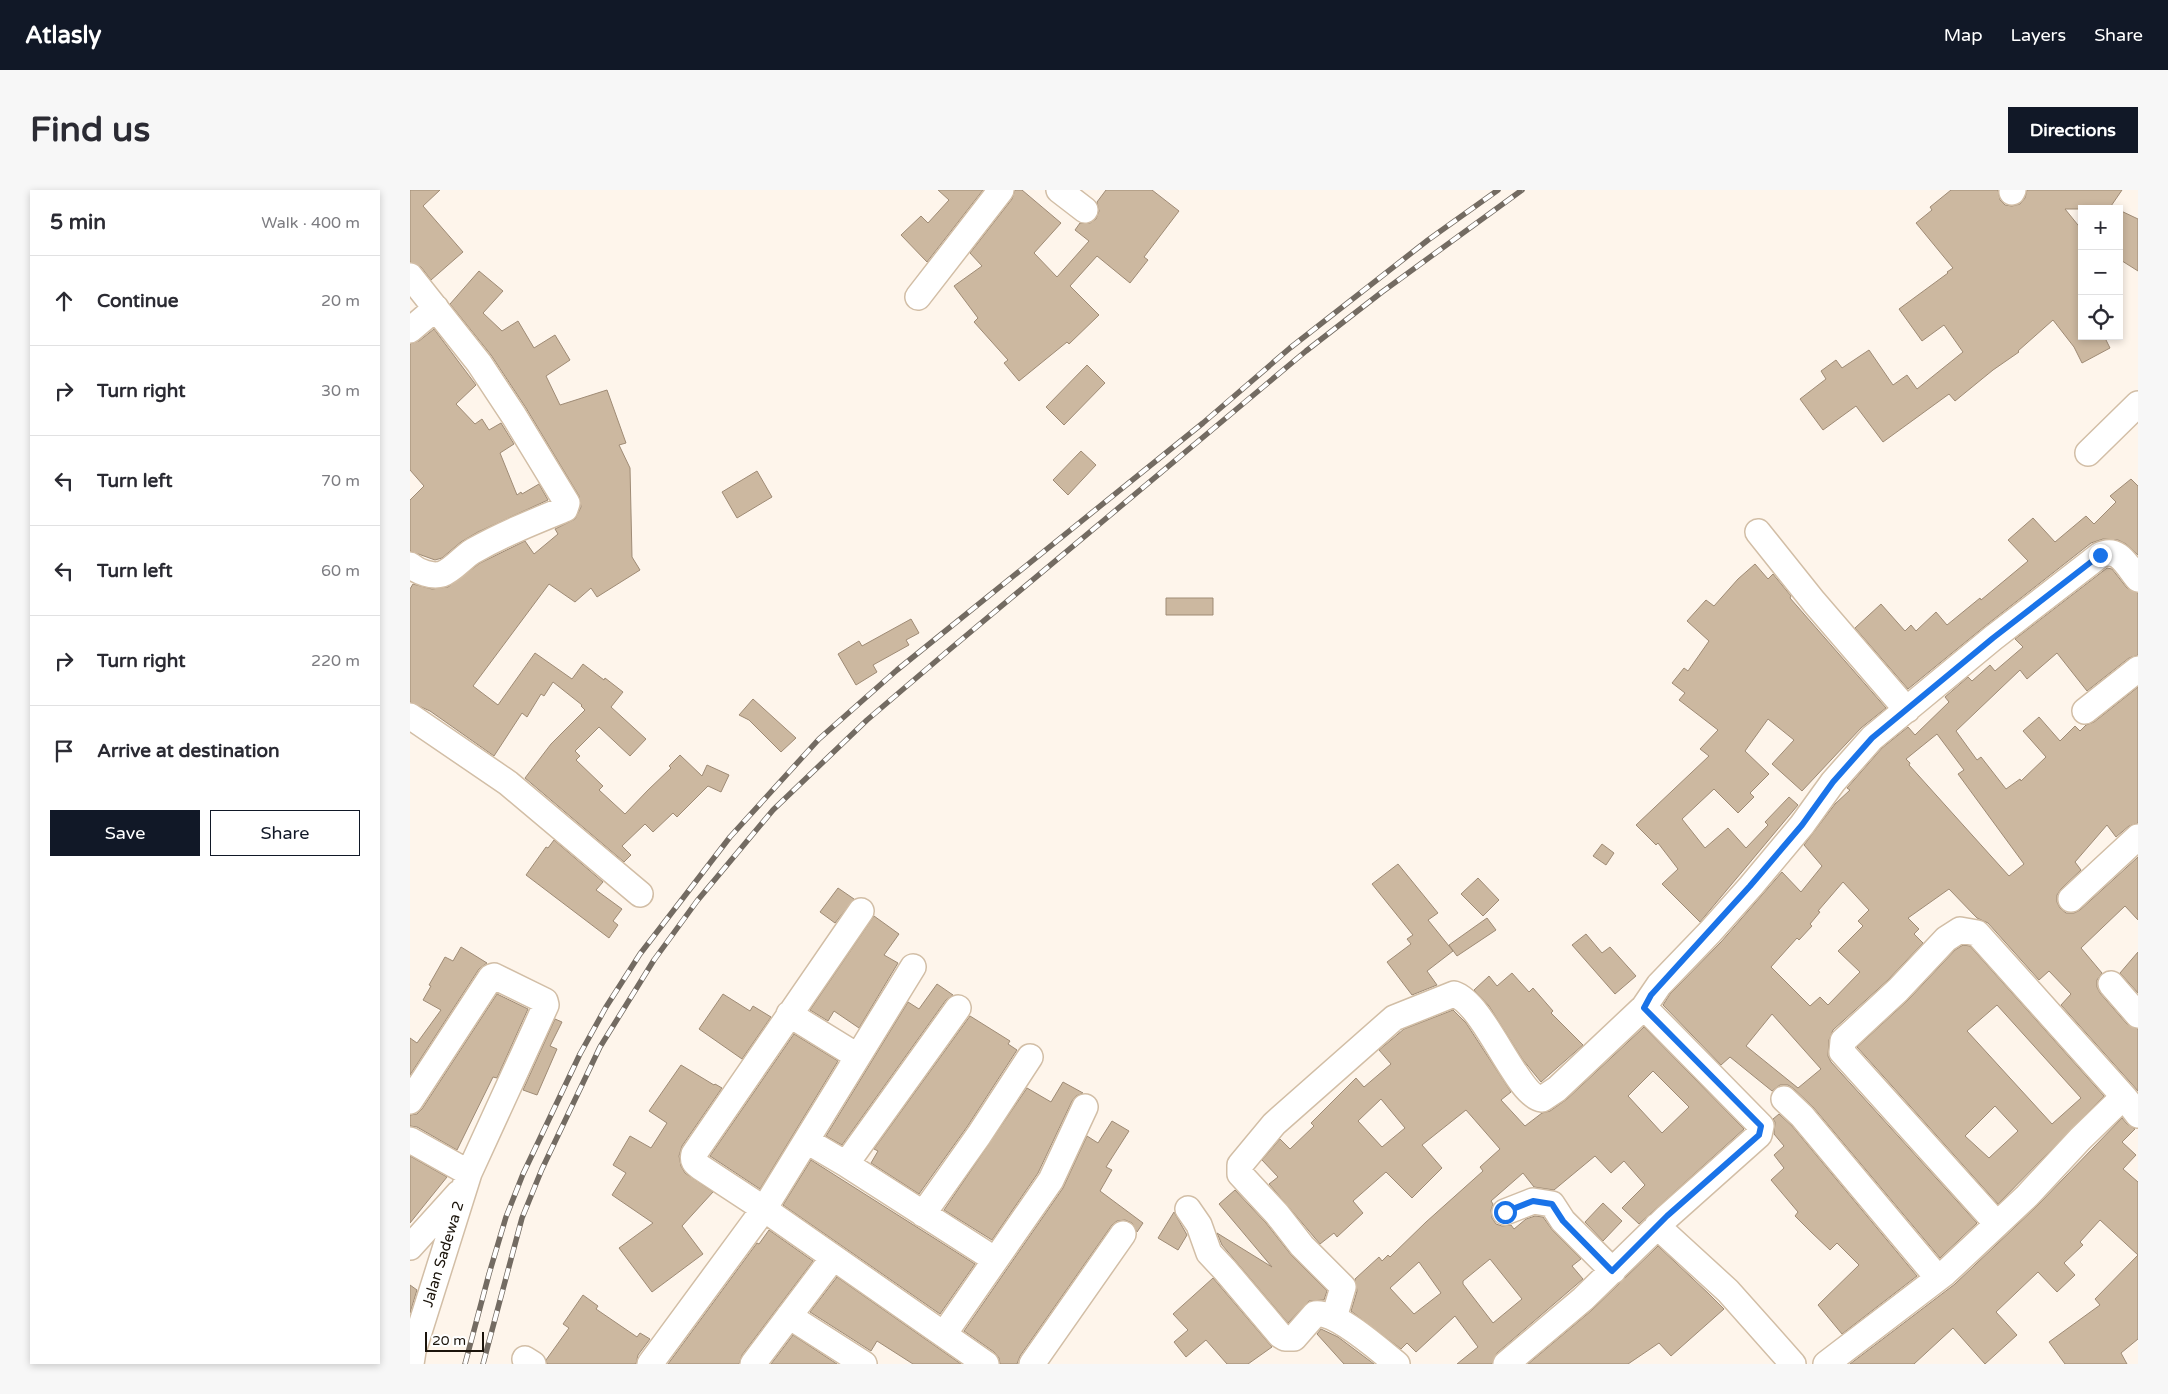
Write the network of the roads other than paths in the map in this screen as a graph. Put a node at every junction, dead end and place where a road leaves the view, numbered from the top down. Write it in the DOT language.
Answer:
graph roads {
  1 [pos="1001,190"];
  2 [pos="1059,190"];
  3 [pos="1085,210"];
  4 [pos="410,276"];
  5 [pos="918,297"];
  6 [pos="436,308"];
  7 [pos="410,330"];
  8 [pos="2138,404"];
  9 [pos="2088,453"];
  10 [pos="1758,532"];
  11 [pos="410,565"];
  12 [pos="2138,579"];
  13 [pos="2138,669"];
  14 [pos="1907,710"];
  15 [pos="2084,711"];
  16 [pos="410,716"];
  17 [pos="2138,837"];
  18 [pos="640,894"];
  19 [pos="2071,899"];
  20 [pos="861,911"];
  21 [pos="913,967"];
  22 [pos="2111,984"];
  23 [pos="958,1008"];
  24 [pos="1644,1008"];
  25 [pos="789,1014"];
  26 [pos="2138,1016"];
  27 [pos="857,1056"];
  28 [pos="1030,1057"];
  29 [pos="1784,1099"];
  30 [pos="410,1101"];
  31 [pos="1085,1107"];
  32 [pos="2131,1107"];
  33 [pos="410,1140"];
  34 [pos="807,1141"];
  35 [pos="846,1164"];
  36 [pos="466,1180"];
  37 [pos="764,1209"];
  38 [pos="1188,1209"];
  39 [pos="1505,1212"];
  40 [pos="923,1214"];
  41 [pos="1997,1224"];
  42 [pos="1657,1226"];
  43 [pos="1123,1234"];
  44 [pos="410,1247"];
  45 [pos="833,1258"];
  46 [pos="994,1259"];
  47 [pos="1612,1271"];
  48 [pos="1937,1277"];
  49 [pos="789,1316"];
  50 [pos="1334,1318"];
  51 [pos="944,1334"];
  52 [pos="411,1357"];
  53 [pos="650,1364"];
  54 [pos="753,1364"];
  55 [pos="864,1364"];
  56 [pos="986,1364"];
  57 [pos="1032,1364"];
  58 [pos="1397,1364"];
  59 [pos="1506,1364"];
  60 [pos="1793,1364"];
  61 [pos="1826,1364"];
  1 -- 5 [label="street"];
  2 -- 3 [label="street"];
  4 -- 6 [label="street"];
  6 -- 7 [label="street"];
  6 -- 11 [label="street"];
  8 -- 9 [label="street"];
  10 -- 14 [label="street"];
  12 -- 14 [label="street"];
  13 -- 15 [label="street"];
  14 -- 24 [label="street"];
  16 -- 18 [label="street"];
  17 -- 19 [label="street"];
  20 -- 25 [label="street"];
  21 -- 27 [label="street"];
  22 -- 26 [label="street"];
  23 -- 35 [label="street"];
  24 -- 42 [label="street"];
  24 -- 50 [label="street"];
  25 -- 27 [label="street"];
  25 -- 37 [label="street"];
  27 -- 34 [label="street"];
  28 -- 40 [label="street"];
  29 -- 48 [label="street"];
  30 -- 36 [label="street"];
  31 -- 46 [label="street"];
  32 -- 41 [label="street"];
  32 -- 41 [label="street"];
  33 -- 36 [label="street"];
  34 -- 35 [label="street"];
  34 -- 37 [label="street"];
  35 -- 40 [label="street"];
  36 -- 44 [label="street"];
  36 -- 52 [label="street, Jalan Sadewa 2"];
  37 -- 45 [label="street"];
  37 -- 53 [label="street"];
  38 -- 50 [label="street"];
  39 -- 47 [label="street"];
  40 -- 46 [label="street"];
  41 -- 48 [label="street"];
  42 -- 47 [label="street"];
  42 -- 60 [label="street"];
  43 -- 57 [label="street"];
  45 -- 49 [label="street"];
  45 -- 51 [label="street"];
  46 -- 51 [label="street"];
  47 -- 59 [label="street"];
  48 -- 61 [label="street"];
  49 -- 54 [label="street"];
  49 -- 55 [label="street"];
  50 -- 58 [label="street"];
  51 -- 56 [label="street"];
}
